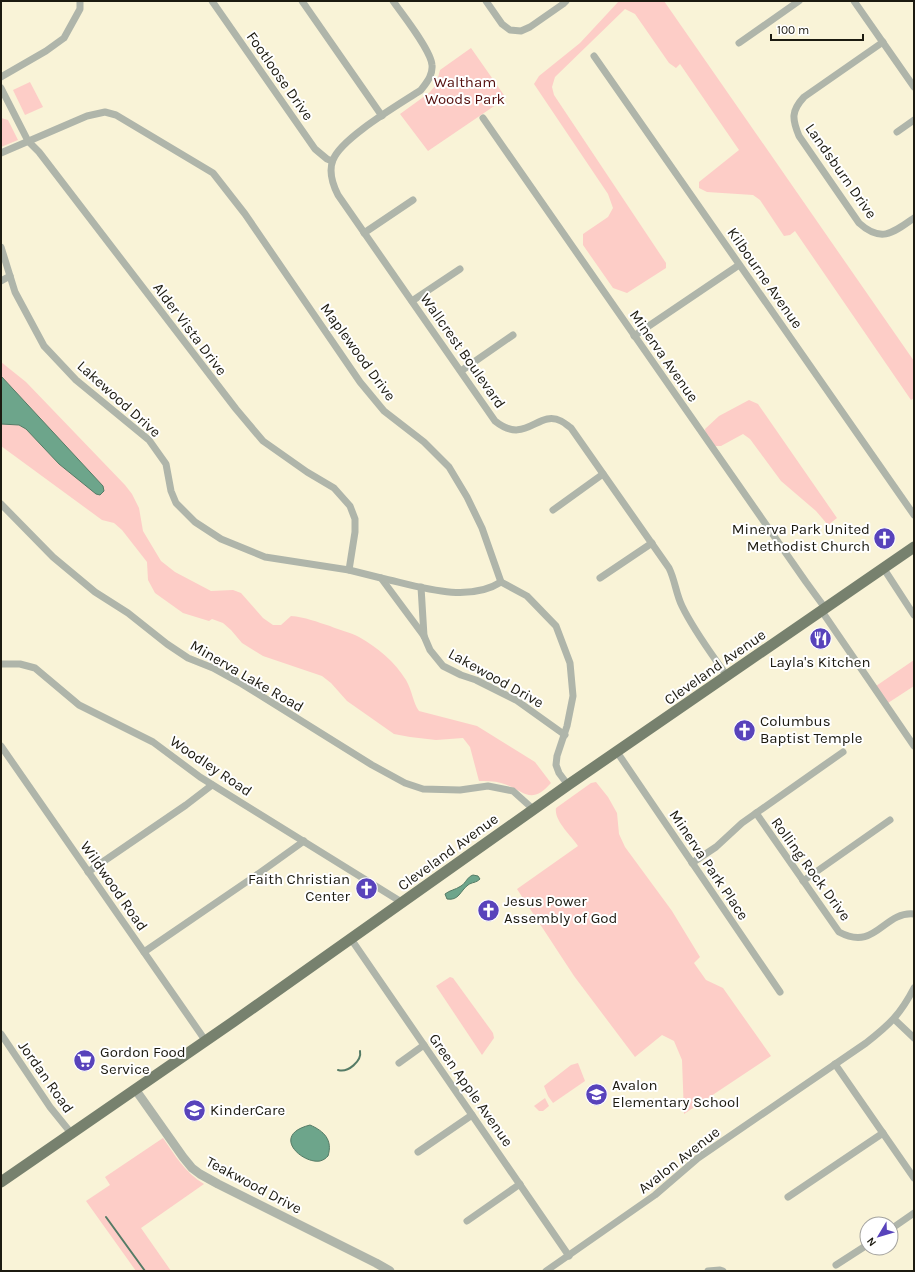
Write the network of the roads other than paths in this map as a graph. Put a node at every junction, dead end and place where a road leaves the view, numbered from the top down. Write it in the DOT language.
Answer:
graph roads {
  1 [pos="80,1"];
  2 [pos="212,1"];
  3 [pos="302,1"];
  4 [pos="393,1"];
  5 [pos="486,1"];
  6 [pos="566,1"];
  7 [pos="799,1"];
  8 [pos="854,1"];
  9 [pos="883,42"];
  10 [pos="739,43"];
  11 [pos="594,56"];
  12 [pos="1,77"];
  13 [pos="914,87"];
  14 [pos="1,88"];
  15 [pos="382,116"];
  16 [pos="484,118"];
  17 [pos="914,120"];
  18 [pos="897,132"];
  19 [pos="28,141"];
  20 [pos="1,153"];
  21 [pos="332,161"];
  22 [pos="413,200"];
  23 [pos="914,218"];
  24 [pos="364,233"];
  25 [pos="1,248"];
  26 [pos="739,265"];
  27 [pos="460,269"];
  28 [pos="10,276"];
  29 [pos="1,281"];
  30 [pos="412,301"];
  31 [pos="513,335"];
  32 [pos="634,336"];
  33 [pos="460,371"];
  34 [pos="603,474"];
  35 [pos="1,504"];
  36 [pos="553,510"];
  37 [pos="914,515"];
  38 [pos="652,543"];
  39 [pos="914,547"];
  40 [pos="884,569"];
  41 [pos="349,570"];
  42 [pos="381,578"];
  43 [pos="600,578"];
  44 [pos="501,582"];
  45 [pos="421,587"];
  46 [pos="823,609"];
  47 [pos="914,615"];
  48 [pos="424,636"];
  49 [pos="1,664"];
  50 [pos="727,676"];
  51 [pos="565,735"];
  52 [pos="1,746"];
  53 [pos="914,746"];
  54 [pos="617,752"];
  55 [pos="843,752"];
  56 [pos="212,785"];
  57 [pos="568,785"];
  58 [pos="533,809"];
  59 [pos="756,813"];
  60 [pos="890,820"];
  61 [pos="304,841"];
  62 [pos="692,863"];
  63 [pos="88,872"];
  64 [pos="803,881"];
  65 [pos="403,902"];
  66 [pos="914,914"];
  67 [pos="351,939"];
  68 [pos="144,952"];
  69 [pos="914,988"];
  70 [pos="780,992"];
  71 [pos="894,1019"];
  72 [pos="1,1034"];
  73 [pos="914,1038"];
  74 [pos="205,1040"];
  75 [pos="424,1045"];
  76 [pos="399,1063"];
  77 [pos="835,1064"];
  78 [pos="135,1089"];
  79 [pos="472,1115"];
  80 [pos="71,1133"];
  81 [pos="883,1133"];
  82 [pos="418,1152"];
  83 [pos="914,1178"];
  84 [pos="1,1182"];
  85 [pos="520,1184"];
  86 [pos="788,1197"];
  87 [pos="914,1213"];
  88 [pos="467,1221"];
  89 [pos="899,1223"];
  90 [pos="859,1250"];
  91 [pos="569,1256"];
  92 [pos="836,1265"];
  93 [pos="721,1270"];
  94 [pos="390,1271"];
  95 [pos="546,1271"];
  96 [pos="708,1271"];
  1 -- 12 [label="street"];
  2 -- 21 [label="street, Footloose Drive"];
  3 -- 15 [label="street"];
  4 -- 15 [label="street"];
  5 -- 6 [label="street"];
  7 -- 10 [label="street"];
  8 -- 9 [label="street"];
  9 -- 13 [label="street"];
  9 -- 23 [label="street, Landsburn Drive"];
  11 -- 26 [label="street, Kilbourne Avenue"];
  14 -- 19 [label="street, Alder Vista Drive"];
  15 -- 21 [label="street"];
  16 -- 32 [label="street, Minerva Avenue"];
  17 -- 18 [label="street"];
  19 -- 20 [label="street, Maplewood Drive"];
  19 -- 41 [label="street, Alder Vista Drive"];
  19 -- 44 [label="street, Maplewood Drive"];
  21 -- 24 [label="street, Wallcrest Boulevard"];
  22 -- 24 [label="street"];
  24 -- 30 [label="street, Wallcrest Boulevard"];
  25 -- 28 [label="street, Lakewood Drive"];
  26 -- 32 [label="street"];
  26 -- 37 [label="street, Kilbourne Avenue"];
  27 -- 30 [label="street"];
  28 -- 29 [label="street"];
  28 -- 41 [label="street, Lakewood Drive"];
  30 -- 33 [label="street, Wallcrest Boulevard"];
  31 -- 33 [label="street"];
  32 -- 46 [label="street, Minerva Avenue"];
  33 -- 34 [label="street, Wallcrest Boulevard"];
  34 -- 36 [label="street"];
  34 -- 38 [label="street, Wallcrest Boulevard"];
  35 -- 58 [label="street, Minerva Lake Road"];
  38 -- 43 [label="street"];
  38 -- 50 [label="street, Wallcrest Boulevard"];
  39 -- 40 [label="main road, Cleveland Avenue"];
  40 -- 46 [label="main road, Cleveland Avenue"];
  40 -- 47 [label="street"];
  41 -- 42 [label="street, Lakewood Drive"];
  42 -- 45 [label="street"];
  42 -- 48 [label="street, Lakewood Drive"];
  44 -- 45 [label="street"];
  44 -- 51 [label="street"];
  45 -- 48 [label="street, Lakewood Drive"];
  46 -- 50 [label="main road, Cleveland Avenue"];
  46 -- 53 [label="street, Minerva Avenue"];
  48 -- 51 [label="street, Lakewood Drive"];
  49 -- 56 [label="street, Woodley Road"];
  50 -- 54 [label="main road, Cleveland Avenue"];
  51 -- 57 [label="street"];
  52 -- 63 [label="street, Wildwood Road"];
  54 -- 57 [label="main road, Cleveland Avenue"];
  54 -- 62 [label="street, Minerva Park Place"];
  55 -- 59 [label="street"];
  56 -- 61 [label="street, Woodley Road"];
  56 -- 63 [label="street"];
  57 -- 58 [label="main road, Cleveland Avenue"];
  58 -- 65 [label="main road, Cleveland Avenue"];
  59 -- 62 [label="street"];
  59 -- 64 [label="street, Rolling Rock Drive"];
  60 -- 64 [label="street"];
  61 -- 65 [label="street, Woodley Road"];
  61 -- 68 [label="street"];
  62 -- 70 [label="street, Minerva Park Place"];
  63 -- 68 [label="street, Wildwood Road"];
  64 -- 66 [label="street, Rolling Rock Drive"];
  65 -- 67 [label="main road, Cleveland Avenue"];
  67 -- 74 [label="main road, Cleveland Avenue"];
  67 -- 75 [label="street, Green Apple Avenue"];
  68 -- 74 [label="street, Wildwood Road"];
  69 -- 71 [label="street, Avalon Avenue"];
  71 -- 73 [label="street"];
  71 -- 77 [label="street, Avalon Avenue"];
  72 -- 80 [label="street, Jordan Road"];
  74 -- 78 [label="main road, Cleveland Avenue"];
  75 -- 76 [label="street"];
  75 -- 79 [label="street, Green Apple Avenue"];
  77 -- 81 [label="street"];
  77 -- 91 [label="street, Avalon Avenue"];
  78 -- 80 [label="main road, Cleveland Avenue"];
  78 -- 94 [label="street, Teakwood Drive"];
  79 -- 82 [label="street"];
  79 -- 85 [label="street, Green Apple Avenue"];
  80 -- 84 [label="main road, Cleveland Avenue"];
  81 -- 83 [label="street"];
  81 -- 86 [label="street"];
  85 -- 88 [label="street"];
  85 -- 91 [label="street, Green Apple Avenue"];
  87 -- 89 [label="street"];
  90 -- 92 [label="street"];
  91 -- 95 [label="street, Avalon Avenue"];
  93 -- 96 [label="street"];
}
